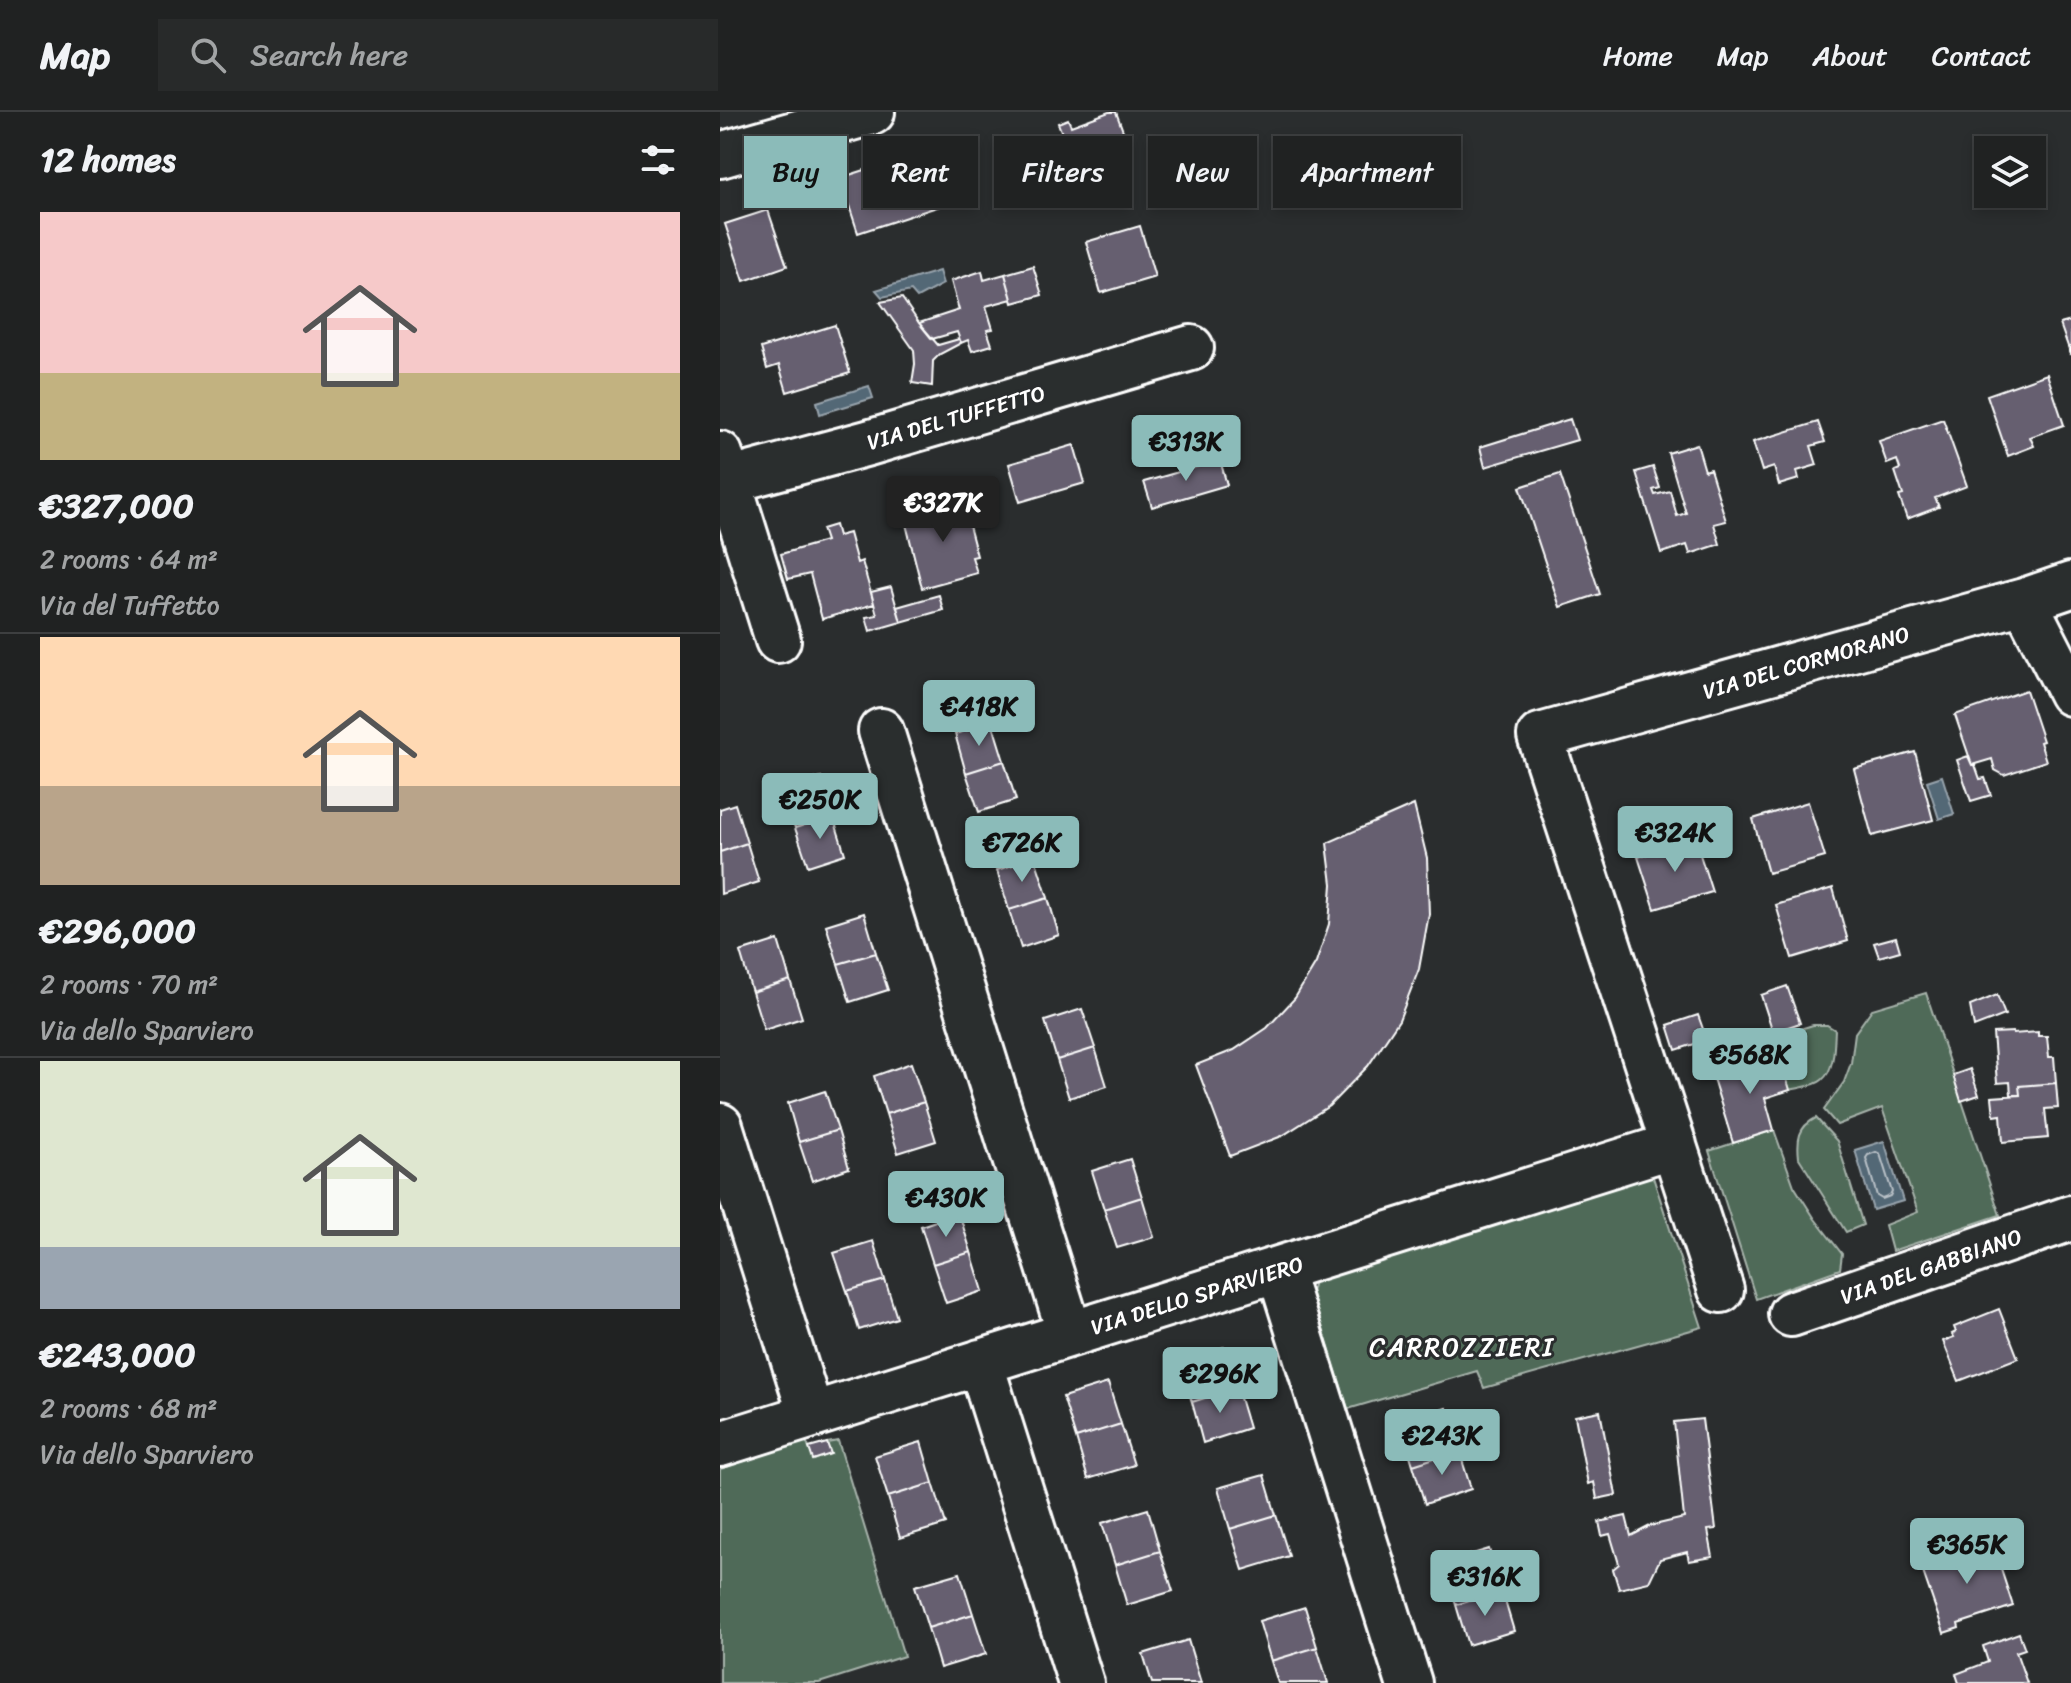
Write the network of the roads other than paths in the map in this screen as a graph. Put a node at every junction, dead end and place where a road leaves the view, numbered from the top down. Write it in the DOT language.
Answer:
graph roads {
  1 [pos="872,112"];
  2 [pos="720,155"];
  3 [pos="1191,348"];
  4 [pos="723,472"];
  5 [pos="2071,585"];
  6 [pos="2024,601"];
  7 [pos="778,640"];
  8 [pos="2071,693"];
  9 [pos="881,731"];
  10 [pos="720,1126"];
  11 [pos="1674,1145"];
  12 [pos="2071,1218"];
  13 [pos="1279,1269"];
  14 [pos="1721,1290"];
  15 [pos="1791,1314"];
  16 [pos="1070,1334"];
  17 [pos="980,1362"];
  18 [pos="811,1415"];
  19 [pos="720,1444"];
  20 [pos="1081,1683"];
  21 [pos="1409,1683"];
  1 -- 2 [label="street"];
  3 -- 4 [label="street, VIA DEL TUFFETTO"];
  4 -- 7 [label="street"];
  5 -- 6 [label="street, VIA DEL CORMORANO"];
  6 -- 8 [label="street"];
  6 -- 11 [label="street, VIA DEL CORMORANO"];
  9 -- 16 [label="street"];
  10 -- 18 [label="street"];
  11 -- 13 [label="street, VIA DELLO SPARVIERO"];
  11 -- 14 [label="street"];
  12 -- 15 [label="street, VIA DEL GABBIANO"];
  13 -- 16 [label="street, VIA DELLO SPARVIERO"];
  13 -- 21 [label="street"];
  16 -- 17 [label="street, VIA DELLO SPARVIERO"];
  17 -- 18 [label="street, VIA DELLO SPARVIERO"];
  17 -- 20 [label="street"];
  18 -- 19 [label="street, VIA DELLO SPARVIERO"];
}
